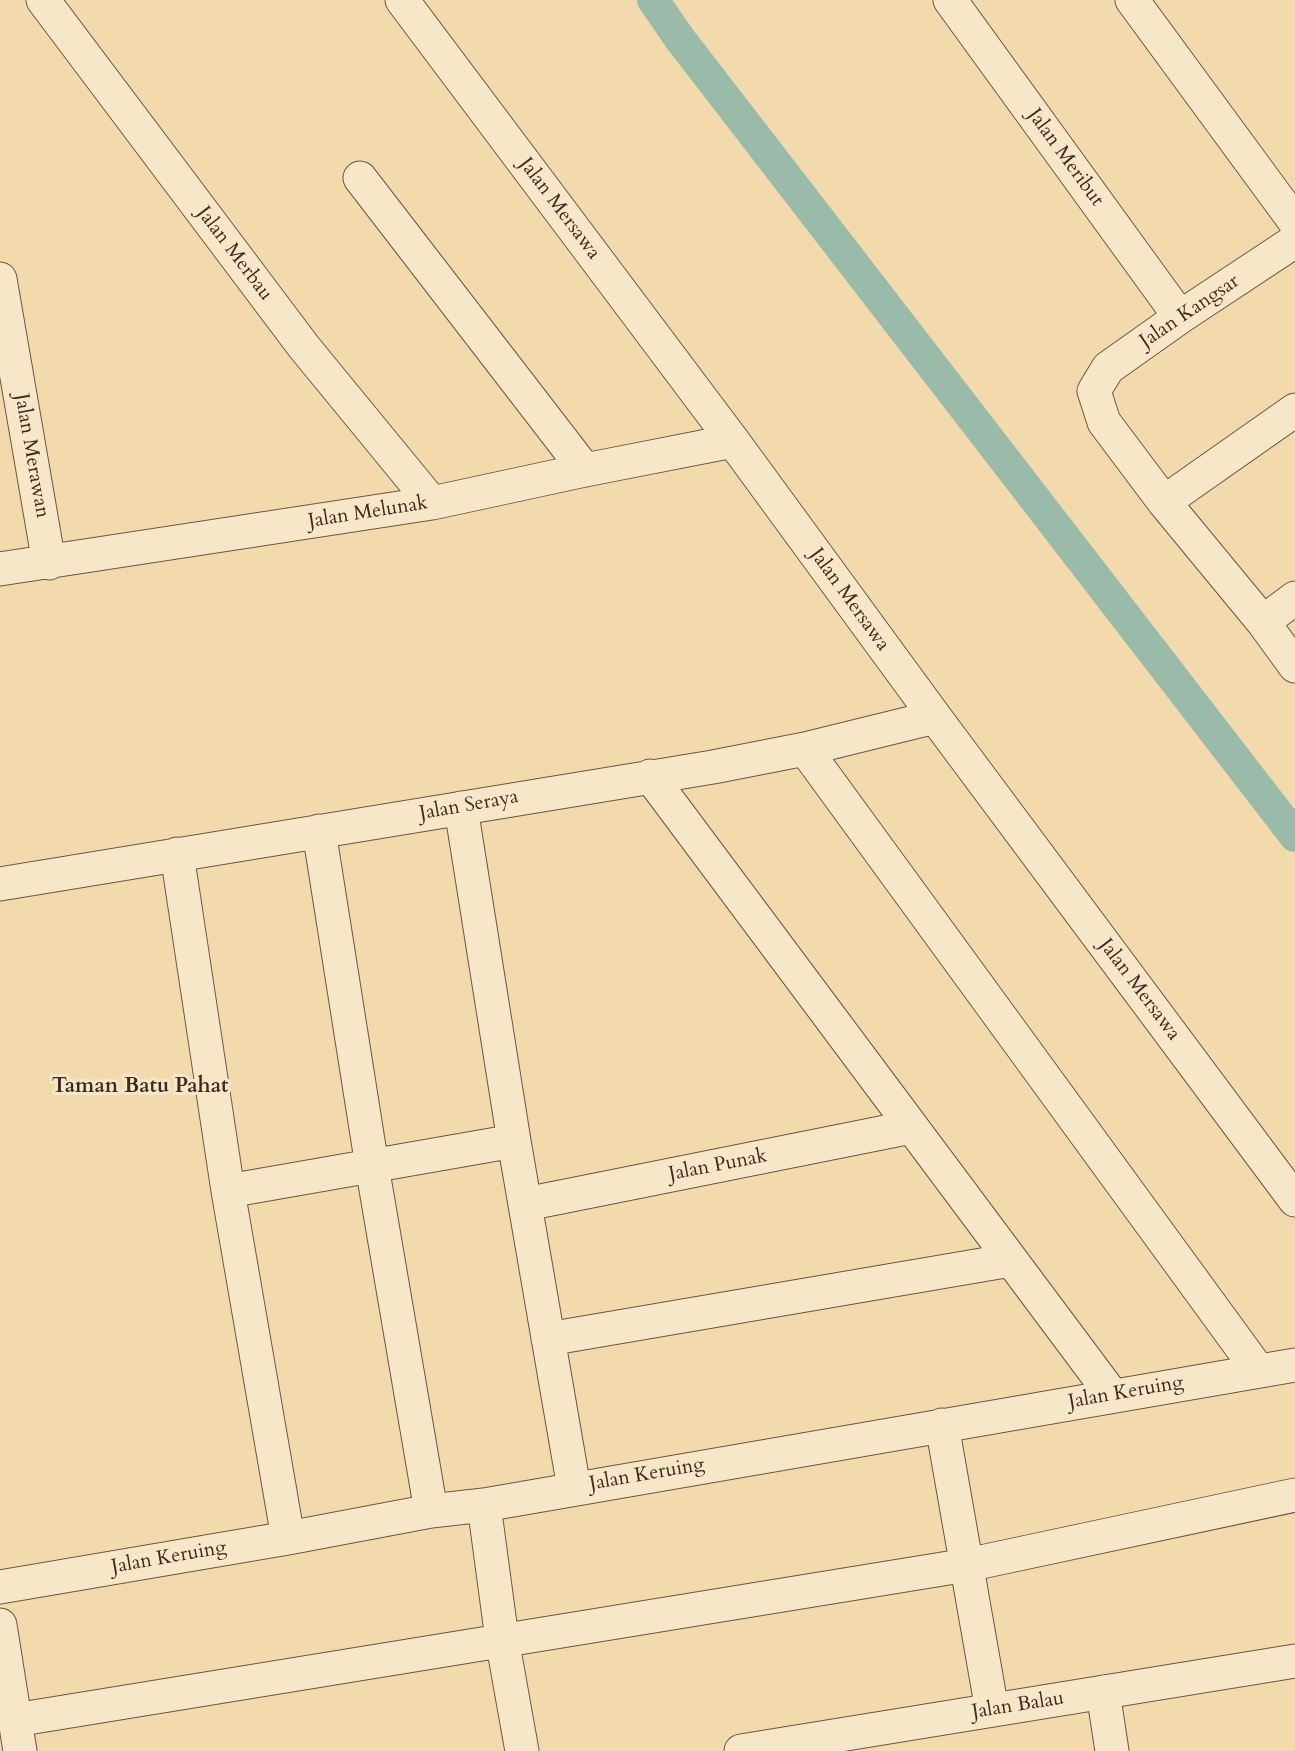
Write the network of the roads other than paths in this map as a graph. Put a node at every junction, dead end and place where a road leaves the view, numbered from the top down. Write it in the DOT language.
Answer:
graph roads {
  1 [pos="43,0"];
  2 [pos="402,0"];
  3 [pos="950,0"];
  4 [pos="1132,0"];
  5 [pos="360,178"];
  6 [pos="1295,222"];
  7 [pos="1295,241"];
  8 [pos="0,279"];
  9 [pos="1180,316"];
  10 [pos="1295,410"];
  11 [pos="733,441"];
  12 [pos="585,470"];
  13 [pos="1164,502"];
  14 [pos="432,503"];
  15 [pos="49,562"];
  16 [pos="0,570"];
  17 [pos="1295,598"];
  18 [pos="1263,622"];
  19 [pos="1295,666"];
  20 [pos="935,717"];
  21 [pos="805,749"];
  22 [pos="650,776"];
  23 [pos="462,807"];
  24 [pos="319,831"];
  25 [pos="177,854"];
  26 [pos="0,884"];
  27 [pos="911,1127"];
  28 [pos="514,1141"];
  29 [pos="372,1166"];
  30 [pos="228,1191"];
  31 [pos="1295,1200"];
  32 [pos="526,1204"];
  33 [pos="1011,1260"];
  34 [pos="548,1339"];
  35 [pos="1295,1365"];
  36 [pos="1258,1370"];
  37 [pos="1112,1395"];
  38 [pos="942,1425"];
  39 [pos="574,1488"];
  40 [pos="1295,1495"];
  41 [pos="483,1505"];
  42 [pos="431,1511"];
  43 [pos="288,1538"];
  44 [pos="967,1565"];
  45 [pos="0,1587"];
  46 [pos="0,1625"];
  47 [pos="502,1639"];
  48 [pos="1295,1661"];
  49 [pos="1103,1692"];
  50 [pos="992,1710"];
  51 [pos="18,1735"];
  52 [pos="791,1747"];
  53 [pos="522,1751"];
  54 [pos="741,1751"];
  55 [pos="1112,1751"];
  1 -- 14 [label="street, Jalan Merbau"];
  2 -- 11 [label="street, Jalan Mersawa"];
  3 -- 9 [label="street, Jalan Meribut"];
  4 -- 6 [label="street"];
  5 -- 12 [label="street"];
  7 -- 9 [label="street, Jalan Kangsar"];
  8 -- 15 [label="street, Jalan Merawan"];
  9 -- 13 [label="street, Jalan Kangsar"];
  10 -- 13 [label="street"];
  11 -- 12 [label="street, Jalan Melunak"];
  11 -- 20 [label="street, Jalan Mersawa"];
  12 -- 14 [label="street, Jalan Melunak"];
  13 -- 18 [label="street"];
  14 -- 15 [label="street, Jalan Melunak"];
  15 -- 16 [label="street, Jalan Melunak"];
  17 -- 18 [label="street"];
  18 -- 19 [label="street"];
  20 -- 21 [label="street, Jalan Seraya"];
  20 -- 31 [label="street, Jalan Mersawa"];
  21 -- 22 [label="street, Jalan Seraya"];
  21 -- 36 [label="street"];
  22 -- 23 [label="street, Jalan Seraya"];
  22 -- 27 [label="street"];
  23 -- 24 [label="street, Jalan Seraya"];
  23 -- 28 [label="street"];
  24 -- 25 [label="street, Jalan Seraya"];
  24 -- 29 [label="street"];
  25 -- 26 [label="street, Jalan Seraya"];
  25 -- 30 [label="street"];
  27 -- 32 [label="street, Jalan Punak"];
  27 -- 33 [label="street"];
  28 -- 29 [label="street"];
  28 -- 32 [label="street"];
  29 -- 30 [label="street"];
  29 -- 42 [label="street"];
  30 -- 43 [label="street"];
  32 -- 34 [label="street"];
  33 -- 34 [label="street"];
  33 -- 37 [label="street"];
  34 -- 39 [label="street"];
  35 -- 36 [label="street, Jalan Keruing"];
  36 -- 37 [label="street, Jalan Keruing"];
  37 -- 38 [label="street, Jalan Keruing"];
  38 -- 39 [label="street, Jalan Keruing"];
  38 -- 44 [label="street"];
  39 -- 41 [label="street, Jalan Keruing"];
  40 -- 44 [label="street"];
  41 -- 42 [label="street, Jalan Keruing"];
  41 -- 47 [label="street"];
  42 -- 43 [label="street, Jalan Keruing"];
  43 -- 45 [label="street, Jalan Keruing"];
  44 -- 47 [label="street"];
  44 -- 50 [label="street"];
  46 -- 51 [label="street"];
  47 -- 51 [label="street"];
  47 -- 53 [label="street"];
  48 -- 49 [label="street, Jalan Balau"];
  49 -- 50 [label="street, Jalan Balau"];
  49 -- 55 [label="street"];
  50 -- 52 [label="street, Jalan Balau"];
  52 -- 54 [label="street, Jalan Balau"];
}
